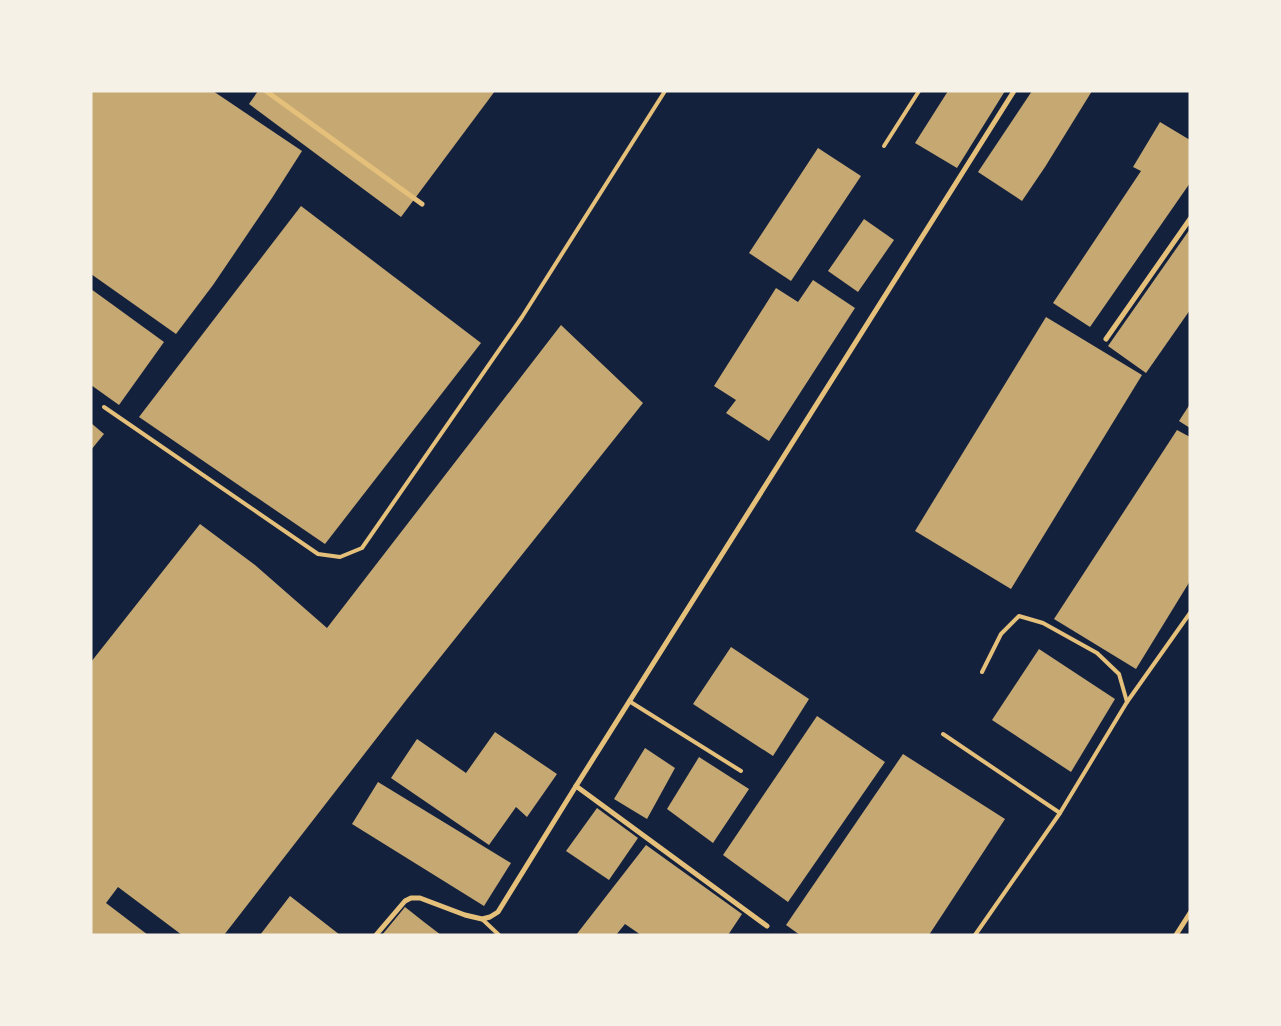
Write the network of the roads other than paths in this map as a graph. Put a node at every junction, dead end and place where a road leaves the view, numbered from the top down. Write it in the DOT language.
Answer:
graph roads {
  1 [pos="266,91"];
  2 [pos="665,91"];
  3 [pos="919,91"];
  4 [pos="1014,91"];
  5 [pos="884,146"];
  6 [pos="422,204"];
  7 [pos="1190,219"];
  8 [pos="1106,339"];
  9 [pos="104,407"];
  10 [pos="1190,613"];
  11 [pos="982,672"];
  12 [pos="629,701"];
  13 [pos="1127,702"];
  14 [pos="943,734"];
  15 [pos="741,771"];
  16 [pos="576,786"];
  17 [pos="1060,813"];
  18 [pos="1190,914"];
  19 [pos="482,919"];
  20 [pos="767,926"];
  21 [pos="376,935"];
  22 [pos="499,935"];
  23 [pos="975,935"];
  24 [pos="1176,935"];
  1 -- 6 [label="street"];
  2 -- 9 [label="lane"];
  3 -- 5 [label="lane"];
  4 -- 12 [label="street"];
  7 -- 8 [label="street"];
  10 -- 13 [label="lane"];
  11 -- 13 [label="lane"];
  12 -- 15 [label="lane"];
  12 -- 16 [label="street"];
  13 -- 17 [label="lane"];
  14 -- 17 [label="lane"];
  16 -- 19 [label="street"];
  16 -- 20 [label="street"];
  17 -- 23 [label="lane"];
  18 -- 24 [label="street"];
  19 -- 21 [label="street"];
  19 -- 22 [label="lane"];
}
